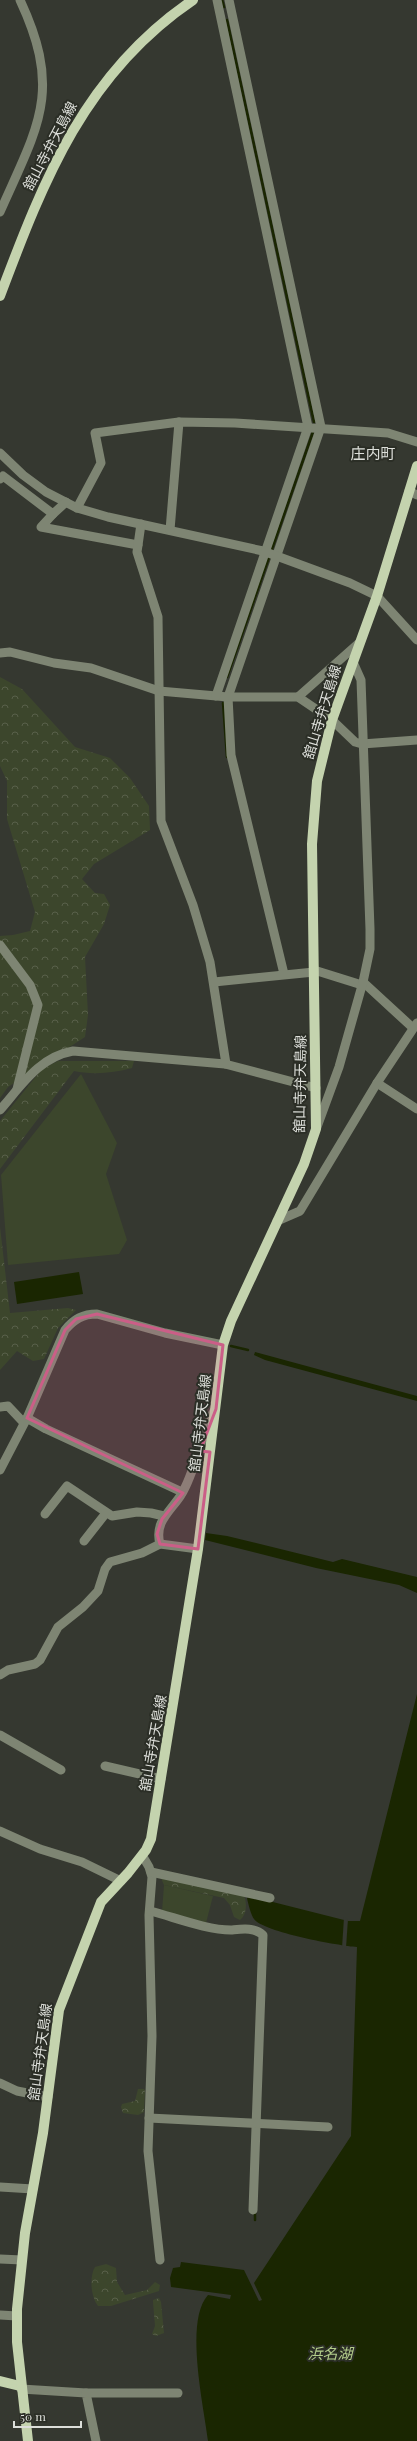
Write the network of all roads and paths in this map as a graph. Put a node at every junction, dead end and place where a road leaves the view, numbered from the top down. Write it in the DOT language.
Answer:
graph roads {
  1 [pos="20,0"];
  2 [pos="193,0"];
  3 [pos="217,0"];
  4 [pos="229,0"];
  5 [pos="0,211"];
  6 [pos="0,296"];
  7 [pos="179,422"];
  8 [pos="321,427"];
  9 [pos="308,428"];
  10 [pos="417,442"];
  11 [pos="0,453"];
  12 [pos="417,466"];
  13 [pos="0,479"];
  14 [pos="413,493"];
  15 [pos="66,502"];
  16 [pos="77,508"];
  17 [pos="53,514"];
  18 [pos="141,524"];
  19 [pos="170,530"];
  20 [pos="138,545"];
  21 [pos="271,553"];
  22 [pos="377,596"];
  23 [pos="417,640"];
  24 [pos="360,642"];
  25 [pos="0,652"];
  26 [pos="353,662"];
  27 [pos="159,691"];
  28 [pos="216,696"];
  29 [pos="228,697"];
  30 [pos="298,697"];
  31 [pos="332,720"];
  32 [pos="417,740"];
  33 [pos="362,744"];
  34 [pos="0,945"];
  35 [pos="314,971"];
  36 [pos="284,974"];
  37 [pos="214,982"];
  38 [pos="362,983"];
  39 [pos="415,1025"];
  40 [pos="226,1064"];
  41 [pos="377,1083"];
  42 [pos="316,1088"];
  43 [pos="17,1090"];
  44 [pos="417,1109"];
  45 [pos="0,1110"];
  46 [pos="316,1129"];
  47 [pos="277,1221"];
  48 [pos="223,1345"];
  49 [pos="0,1407"];
  50 [pos="216,1409"];
  51 [pos="26,1421"];
  52 [pos="200,1451"];
  53 [pos="210,1452"];
  54 [pos="0,1470"];
  55 [pos="182,1492"];
  56 [pos="106,1513"];
  57 [pos="45,1514"];
  58 [pos="164,1516"];
  59 [pos="84,1541"];
  60 [pos="160,1544"];
  61 [pos="198,1549"];
  62 [pos="0,1675"];
  63 [pos="0,1735"];
  64 [pos="106,1766"];
  65 [pos="61,1770"];
  66 [pos="161,1779"];
  67 [pos="0,1831"];
  68 [pos="142,1855"];
  69 [pos="151,1872"];
  70 [pos="121,1881"];
  71 [pos="270,1898"];
  72 [pos="150,1911"];
  73 [pos="0,2083"];
  74 [pos="48,2097"];
  75 [pos="149,2118"];
  76 [pos="257,2123"];
  77 [pos="328,2127"];
  78 [pos="0,2187"];
  79 [pos="33,2189"];
  80 [pos="253,2210"];
  81 [pos="0,2258"];
  82 [pos="22,2260"];
  83 [pos="160,2260"];
  84 [pos="0,2315"];
  85 [pos="17,2316"];
  86 [pos="0,2381"];
  87 [pos="20,2387"];
  88 [pos="86,2393"];
  89 [pos="178,2393"];
  90 [pos="28,2441"];
  91 [pos="96,2441"];
  1 -- 5 [label="street"];
  2 -- 6 [label="main road, 舘山寺弁天島線"];
  3 -- 9 [label="street"];
  4 -- 8 [label="street"];
  7 -- 9 [label="street"];
  7 -- 16 [label="street"];
  7 -- 19 [label="street"];
  8 -- 9 [label="street"];
  8 -- 10 [label="street"];
  8 -- 21 [label="street"];
  9 -- 21 [label="street"];
  11 -- 15 [label="street"];
  12 -- 14 [label="main road, 舘山寺弁天島線"];
  13 -- 17 [label="street"];
  14 -- 22 [label="main road, 舘山寺弁天島線"];
  15 -- 16 [label="street"];
  15 -- 17 [label="street"];
  16 -- 18 [label="street"];
  17 -- 20 [label="street"];
  18 -- 19 [label="street"];
  18 -- 20 [label="street"];
  19 -- 21 [label="street"];
  20 -- 27 [label="street"];
  21 -- 22 [label="street"];
  21 -- 28 [label="street"];
  21 -- 29 [label="street"];
  22 -- 23 [label="street"];
  22 -- 24 [label="main road, 舘山寺弁天島線"];
  24 -- 26 [label="main road, 舘山寺弁天島線"];
  24 -- 30 [label="street"];
  25 -- 27 [label="street"];
  26 -- 31 [label="main road, 舘山寺弁天島線"];
  26 -- 33 [label="street"];
  27 -- 28 [label="street"];
  27 -- 37 [label="street"];
  28 -- 29 [label="street"];
  29 -- 30 [label="street"];
  29 -- 36 [label="street"];
  30 -- 31 [label="street"];
  31 -- 33 [label="street"];
  31 -- 35 [label="main road, 舘山寺弁天島線"];
  32 -- 33 [label="street"];
  33 -- 38 [label="street"];
  34 -- 43 [label="street"];
  35 -- 36 [label="street"];
  35 -- 38 [label="street"];
  35 -- 42 [label="main road, 舘山寺弁天島線"];
  36 -- 37 [label="street"];
  37 -- 40 [label="street"];
  38 -- 39 [label="street"];
  38 -- 46 [label="street"];
  39 -- 41 [label="street"];
  40 -- 42 [label="street"];
  40 -- 43 [label="street"];
  41 -- 44 [label="street"];
  41 -- 47 [label="street"];
  42 -- 46 [label="main road, 舘山寺弁天島線"];
  43 -- 45 [label="street"];
  46 -- 47 [label="main road, 舘山寺弁天島線"];
  47 -- 48 [label="main road, 舘山寺弁天島線"];
  48 -- 50 [label="main road, 舘山寺弁天島線"];
  48 -- 51 [label="street"];
  49 -- 51 [label="street"];
  50 -- 52 [label="street"];
  50 -- 53 [label="main road, 舘山寺弁天島線"];
  51 -- 54 [label="street"];
  51 -- 55 [label="street"];
  52 -- 53 [label="street"];
  52 -- 55 [label="street"];
  53 -- 61 [label="main road, 舘山寺弁天島線"];
  55 -- 58 [label="street"];
  56 -- 57 [label="street"];
  56 -- 58 [label="street"];
  56 -- 59 [label="street"];
  58 -- 60 [label="street"];
  60 -- 61 [label="street"];
  60 -- 62 [label="street"];
  61 -- 66 [label="main road, 舘山寺弁天島線"];
  63 -- 65 [label="street"];
  64 -- 66 [label="street"];
  66 -- 68 [label="main road, 舘山寺弁天島線"];
  67 -- 70 [label="street"];
  68 -- 69 [label="street"];
  68 -- 70 [label="main road, 舘山寺弁天島線"];
  69 -- 71 [label="street"];
  69 -- 72 [label="street"];
  70 -- 74 [label="main road, 舘山寺弁天島線"];
  72 -- 75 [label="street"];
  72 -- 76 [label="street"];
  73 -- 74 [label="street"];
  74 -- 79 [label="main road, 舘山寺弁天島線"];
  75 -- 76 [label="street"];
  75 -- 83 [label="street"];
  76 -- 77 [label="street"];
  76 -- 80 [label="street"];
  78 -- 79 [label="street"];
  79 -- 82 [label="main road, 舘山寺弁天島線"];
  81 -- 82 [label="street"];
  82 -- 85 [label="main road, 舘山寺弁天島線"];
  84 -- 85 [label="street"];
  85 -- 87 [label="main road, 舘山寺弁天島線"];
  86 -- 87 [label="main road"];
  87 -- 88 [label="street"];
  87 -- 90 [label="main road, 舘山寺弁天島線"];
  88 -- 89 [label="street"];
  88 -- 91 [label="street"];
}
